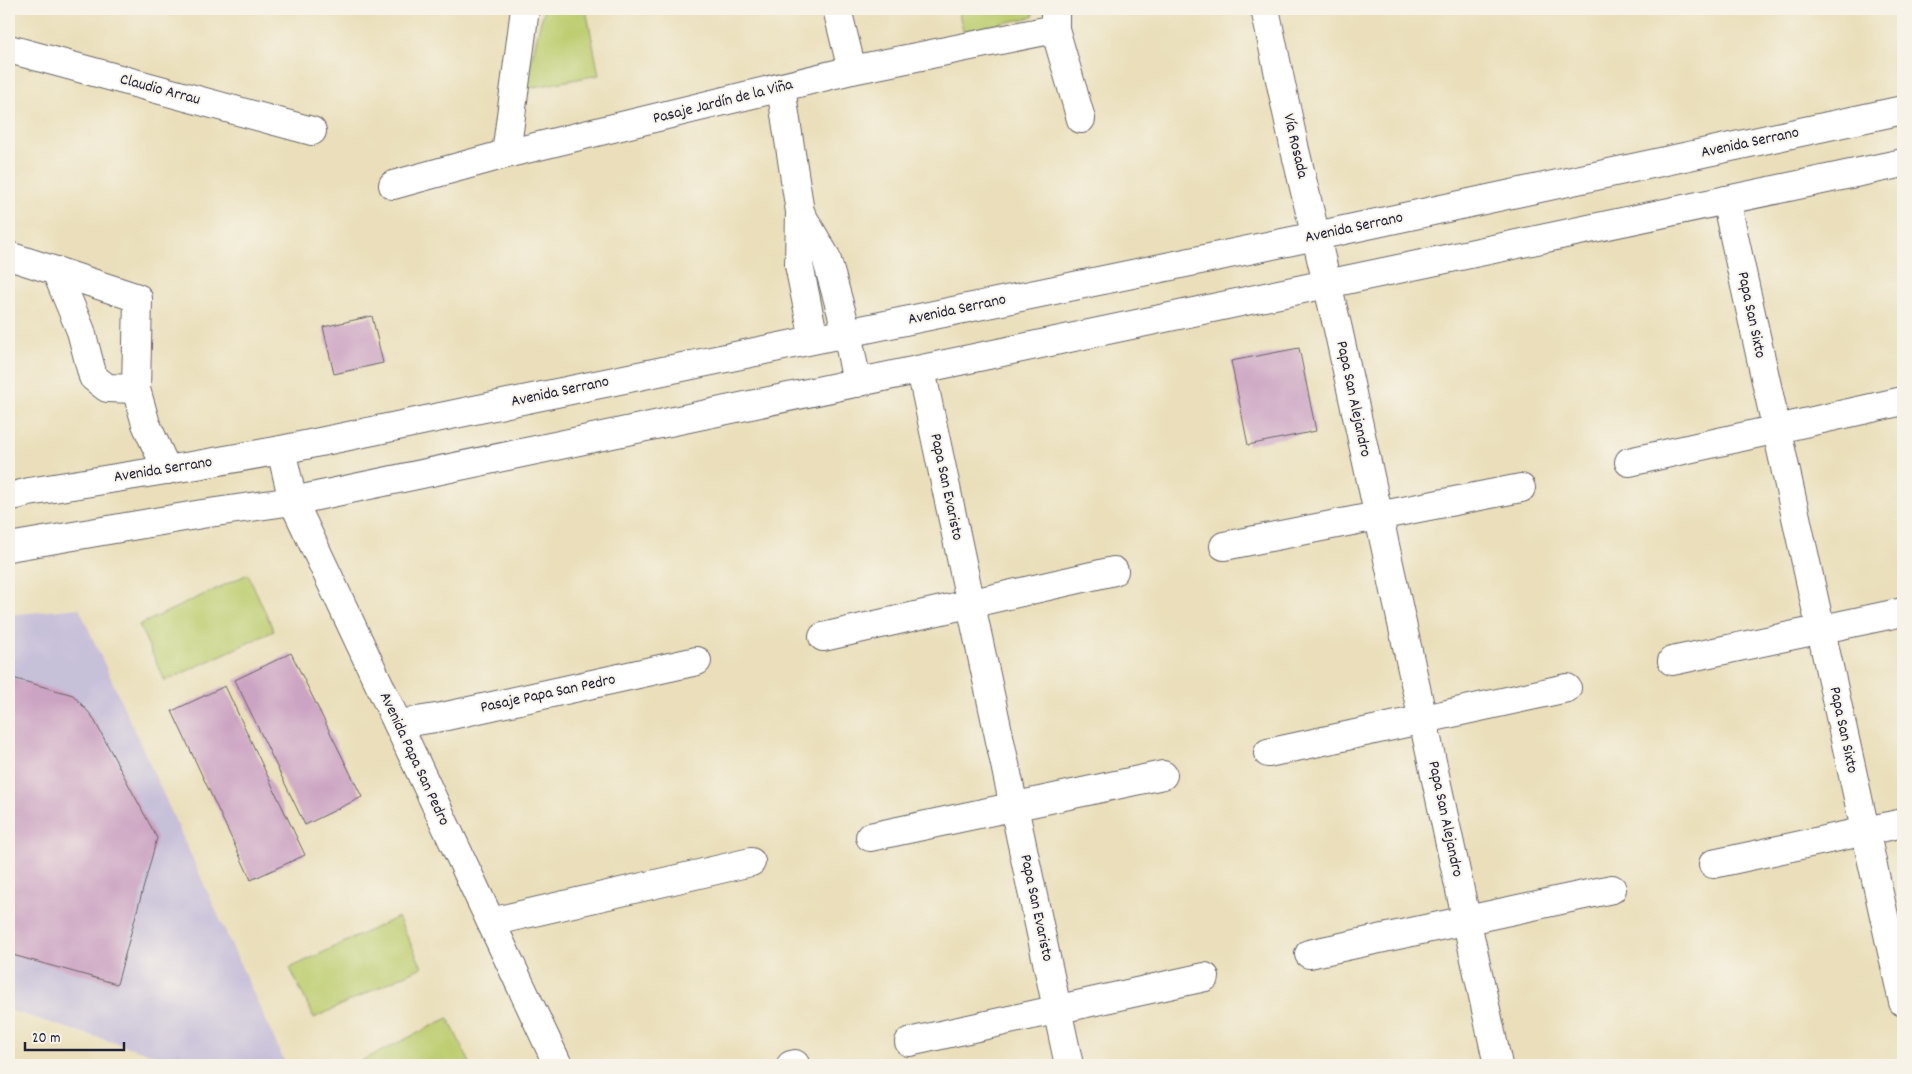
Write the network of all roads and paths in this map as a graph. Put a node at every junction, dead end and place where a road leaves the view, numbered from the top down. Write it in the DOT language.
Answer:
graph roads {
  1 [pos="525,9"];
  2 [pos="836,9"];
  3 [pos="1265,9"];
  4 [pos="1055,19"];
  5 [pos="9,49"];
  6 [pos="852,70"];
  7 [pos="781,88"];
  8 [pos="1903,110"];
  9 [pos="1081,119"];
  10 [pos="312,131"];
  11 [pos="506,154"];
  12 [pos="1903,163"];
  13 [pos="393,185"];
  14 [pos="1726,200"];
  15 [pos="800,212"];
  16 [pos="1316,236"];
  17 [pos="9,256"];
  18 [pos="56,271"];
  19 [pos="1328,283"];
  20 [pos="847,332"];
  21 [pos="814,339"];
  22 [pos="921,370"];
  23 [pos="857,383"];
  24 [pos="136,389"];
  25 [pos="1903,401"];
  26 [pos="1777,429"];
  27 [pos="281,450"];
  28 [pos="1629,462"];
  29 [pos="166,470"];
  30 [pos="1521,488"];
  31 [pos="9,497"];
  32 [pos="293,501"];
  33 [pos="1379,516"];
  34 [pos="1224,546"];
  35 [pos="9,547"];
  36 [pos="1114,571"];
  37 [pos="971,604"];
  38 [pos="1903,612"];
  39 [pos="1821,630"];
  40 [pos="823,637"];
  41 [pos="1672,660"];
  42 [pos="698,661"];
  43 [pos="1567,688"];
  44 [pos="1424,719"];
  45 [pos="398,724"];
  46 [pos="1268,753"];
  47 [pos="1163,775"];
  48 [pos="1014,807"];
  49 [pos="1903,823"];
  50 [pos="1865,831"];
  51 [pos="870,837"];
  52 [pos="750,862"];
  53 [pos="1713,864"];
  54 [pos="1612,889"];
  55 [pos="1467,920"];
  56 [pos="491,922"];
  57 [pos="1309,954"];
  58 [pos="1205,977"];
  59 [pos="1903,1002"];
  60 [pos="1057,1009"];
  61 [pos="909,1042"];
  62 [pos="558,1065"];
  63 [pos="1069,1065"];
  64 [pos="1498,1065"];
  1 -- 11 [label="street"];
  2 -- 6 [label="street"];
  3 -- 16 [label="street, Vía Rosada"];
  4 -- 6 [label="street, Pasaje Jardín de la Viña"];
  4 -- 9 [label="street"];
  5 -- 10 [label="street, Claudio Arrau"];
  6 -- 7 [label="street, Pasaje Jardín de la Viña"];
  7 -- 11 [label="street, Pasaje Jardín de la Viña"];
  7 -- 15 [label="street"];
  8 -- 16 [label="street, Avenida Serrano"];
  11 -- 13 [label="street, Pasaje Jardín de la Viña"];
  12 -- 14 [label="street"];
  14 -- 19 [label="street"];
  14 -- 26 [label="street, Papa San Sixto"];
  15 -- 20 [label="street"];
  15 -- 21 [label="street"];
  16 -- 19 [label="street, Vía Rosada"];
  16 -- 20 [label="street, Avenida Serrano"];
  17 -- 18 [label="street"];
  18 -- 24 [label="street"];
  18 -- 24 [label="street"];
  19 -- 22 [label="street"];
  19 -- 33 [label="street, Papa San Alejandro"];
  20 -- 21 [label="street, Avenida Serrano"];
  20 -- 23 [label="street"];
  21 -- 27 [label="street, Avenida Serrano"];
  22 -- 23 [label="street"];
  22 -- 37 [label="street, Papa San Evaristo"];
  23 -- 32 [label="street"];
  24 -- 29 [label="street"];
  25 -- 26 [label="street"];
  26 -- 28 [label="street"];
  26 -- 39 [label="street, Papa San Sixto"];
  27 -- 29 [label="street, Avenida Serrano"];
  27 -- 32 [label="street, Avenida Papa San Pedro"];
  29 -- 31 [label="street, Avenida Serrano"];
  30 -- 33 [label="street"];
  32 -- 35 [label="street"];
  32 -- 45 [label="street, Avenida Papa San Pedro"];
  33 -- 34 [label="street"];
  33 -- 44 [label="street, Papa San Alejandro"];
  36 -- 37 [label="street"];
  37 -- 40 [label="street"];
  37 -- 48 [label="street, Papa San Evaristo"];
  38 -- 39 [label="street"];
  39 -- 41 [label="street"];
  39 -- 50 [label="street, Papa San Sixto"];
  42 -- 45 [label="street, Pasaje Papa San Pedro"];
  43 -- 44 [label="street"];
  44 -- 46 [label="street"];
  44 -- 55 [label="street, Papa San Alejandro"];
  45 -- 56 [label="street, Avenida Papa San Pedro"];
  47 -- 48 [label="street"];
  48 -- 51 [label="street"];
  48 -- 60 [label="street, Papa San Evaristo"];
  49 -- 50 [label="street"];
  50 -- 53 [label="street"];
  50 -- 59 [label="street, Papa San Sixto"];
  52 -- 56 [label="street"];
  54 -- 55 [label="street"];
  55 -- 57 [label="street"];
  55 -- 64 [label="street, Papa San Alejandro"];
  56 -- 62 [label="street, Avenida Papa San Pedro"];
  58 -- 60 [label="street"];
  60 -- 61 [label="street"];
  60 -- 63 [label="street, Papa San Evaristo"];
}
